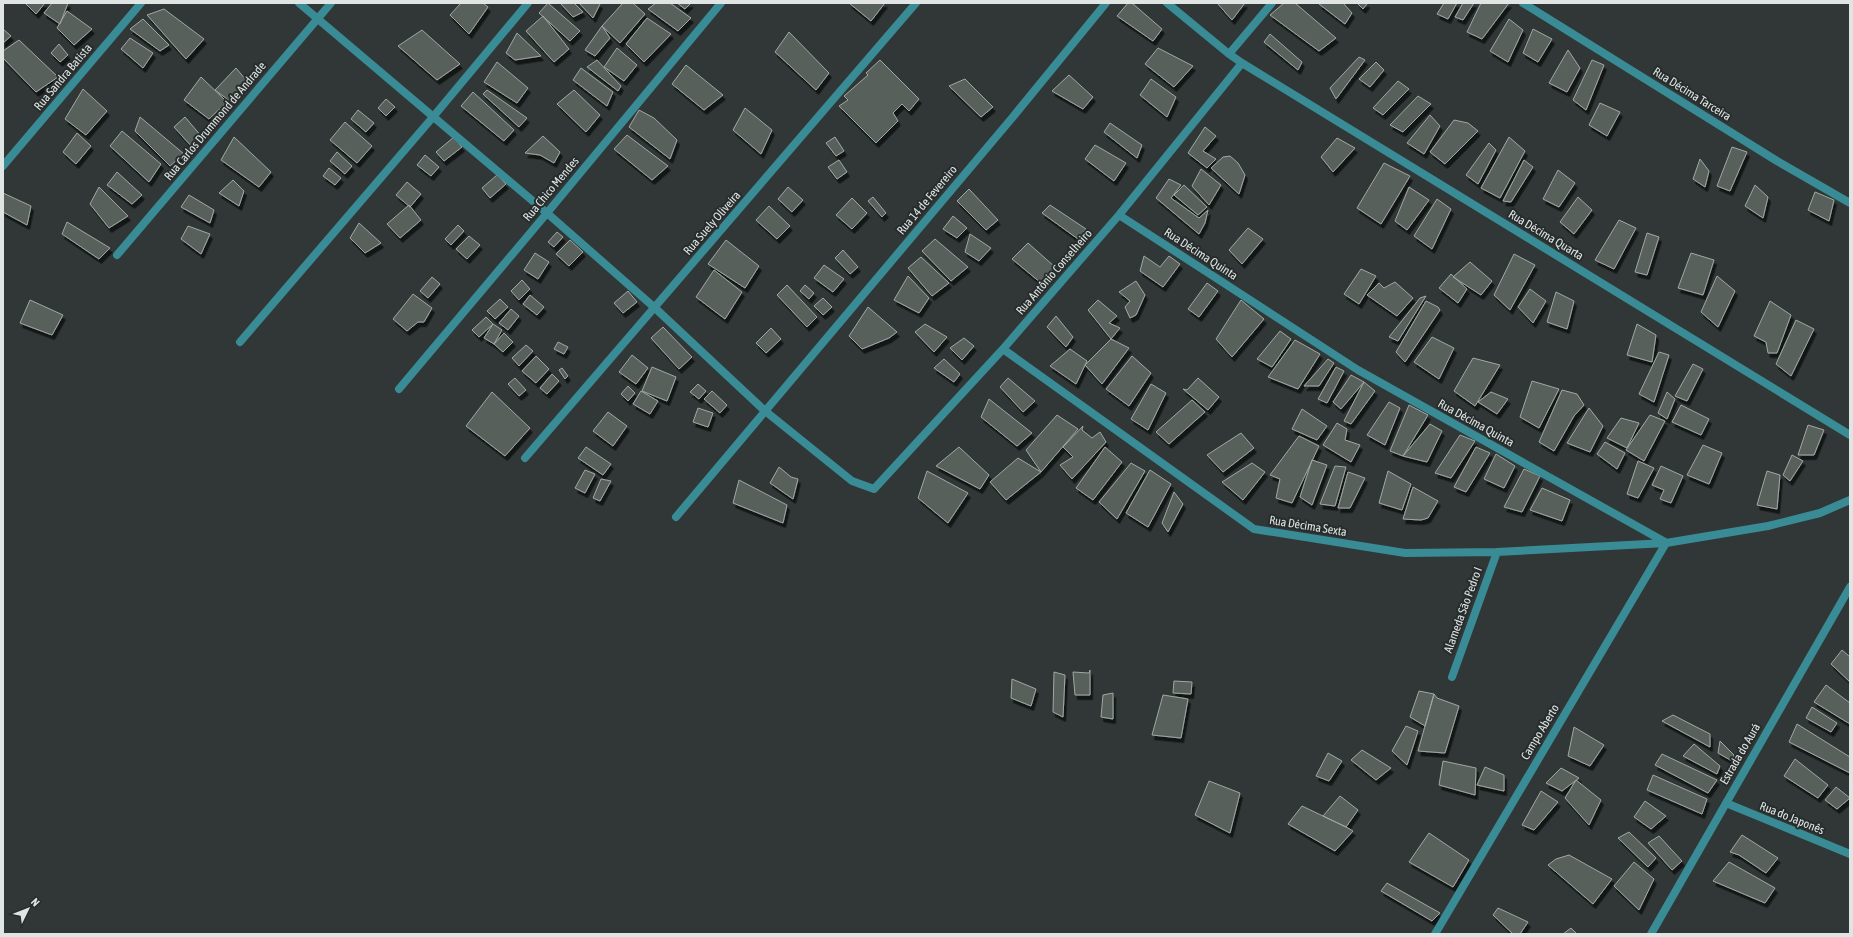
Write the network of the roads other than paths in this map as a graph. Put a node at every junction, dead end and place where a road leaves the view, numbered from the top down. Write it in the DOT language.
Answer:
graph roads {
  1 [pos="141,3"];
  2 [pos="300,3"];
  3 [pos="331,3"];
  4 [pos="528,3"];
  5 [pos="721,3"];
  6 [pos="916,3"];
  7 [pos="1106,3"];
  8 [pos="1167,3"];
  9 [pos="1272,3"];
  10 [pos="1523,3"];
  11 [pos="318,19"];
  12 [pos="1229,54"];
  13 [pos="1242,63"];
  14 [pos="434,117"];
  15 [pos="3,166"];
  16 [pos="1850,203"];
  17 [pos="547,213"];
  18 [pos="1119,215"];
  19 [pos="117,255"];
  20 [pos="655,308"];
  21 [pos="240,342"];
  22 [pos="1003,349"];
  23 [pos="399,389"];
  24 [pos="764,410"];
  25 [pos="1850,435"];
  26 [pos="526,458"];
  27 [pos="1850,500"];
  28 [pos="676,516"];
  29 [pos="1666,543"];
  30 [pos="1497,552"];
  31 [pos="1850,587"];
  32 [pos="1452,677"];
  33 [pos="1726,803"];
  34 [pos="1850,854"];
  35 [pos="1435,934"];
  36 [pos="1651,934"];
  1 -- 15 [label="street, Rua Sandra Batista"];
  2 -- 11 [label="street"];
  3 -- 11 [label="street, Rua Carlos Drummond de Andrade"];
  4 -- 14 [label="street"];
  5 -- 17 [label="street, Rua Chico Mendes"];
  6 -- 20 [label="street, Rua Suely Oliveira"];
  7 -- 24 [label="street, Rua 14 de Fevereiro"];
  8 -- 12 [label="street, Rua Décima Quarta"];
  9 -- 12 [label="street"];
  10 -- 16 [label="street, Rua Décima Tarceira"];
  11 -- 14 [label="street"];
  11 -- 19 [label="street, Rua Carlos Drummond de Andrade"];
  12 -- 13 [label="street, Rua Décima Quarta"];
  13 -- 18 [label="street, Rua Antônio Conselheiro"];
  13 -- 25 [label="street, Rua Décima Quarta"];
  14 -- 17 [label="street"];
  14 -- 21 [label="street"];
  17 -- 20 [label="street"];
  17 -- 23 [label="street, Rua Chico Mendes"];
  18 -- 22 [label="street, Rua Antônio Conselheiro"];
  18 -- 29 [label="street, Rua Décima Quinta"];
  20 -- 24 [label="street"];
  20 -- 26 [label="street, Rua Suely Oliveira"];
  22 -- 24 [label="street, Rua Antônio Conselheiro"];
  22 -- 30 [label="street, Rua Décima Sexta"];
  24 -- 28 [label="street"];
  27 -- 29 [label="street"];
  29 -- 30 [label="street, Rua Décima Sexta"];
  29 -- 35 [label="street, Campo Aberto"];
  30 -- 32 [label="street, Alameda São Pedro I"];
  31 -- 33 [label="street, Estrada do Aurá"];
  33 -- 34 [label="street, Rua do Japonês"];
  33 -- 36 [label="street, Estrada do Aurá"];
}
